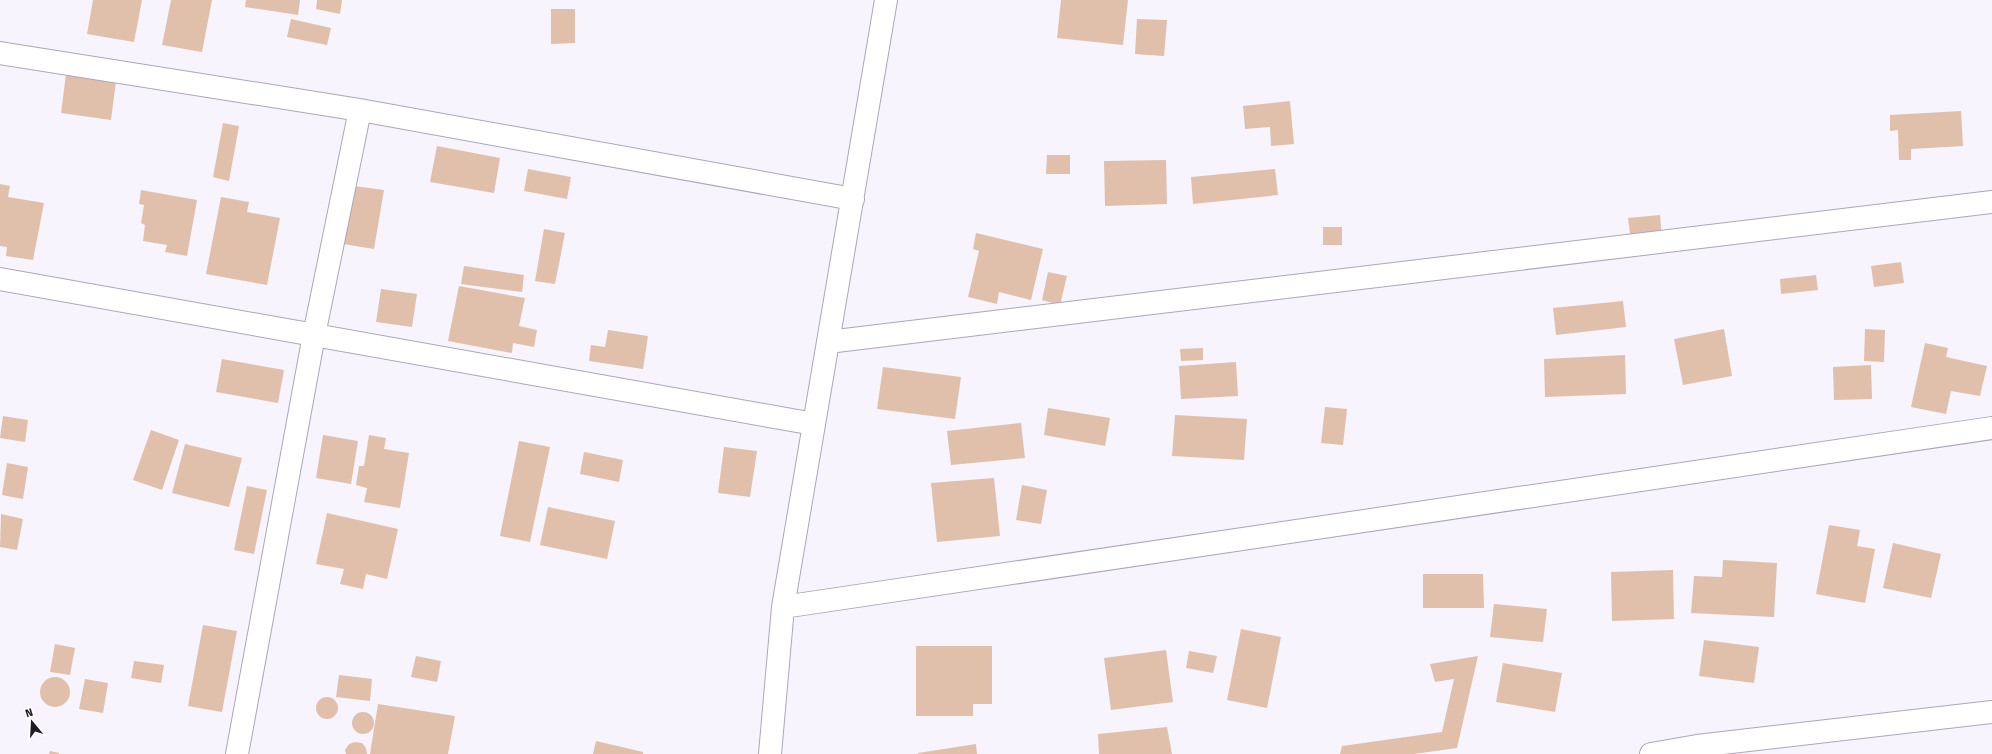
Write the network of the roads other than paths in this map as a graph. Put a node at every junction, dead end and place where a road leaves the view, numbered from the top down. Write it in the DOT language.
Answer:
graph roads {
  1 [pos="886,0"];
  2 [pos="0,53"];
  3 [pos="360,110"];
  4 [pos="853,199"];
  5 [pos="1992,202"];
  6 [pos="0,279"];
  7 [pos="314,335"];
  8 [pos="828,342"];
  9 [pos="814,424"];
  10 [pos="1992,428"];
  11 [pos="783,607"];
  12 [pos="1992,712"];
  13 [pos="237,754"];
  14 [pos="770,754"];
  15 [pos="1651,754"];
  1 -- 4 [label="street"];
  2 -- 3 [label="street"];
  3 -- 4 [label="street"];
  3 -- 7 [label="street"];
  4 -- 8 [label="street"];
  5 -- 8 [label="street"];
  6 -- 7 [label="street"];
  7 -- 9 [label="street"];
  7 -- 13 [label="street"];
  8 -- 9 [label="street"];
  9 -- 11 [label="street"];
  10 -- 11 [label="street"];
  11 -- 14 [label="street"];
  12 -- 15 [label="street"];
}
